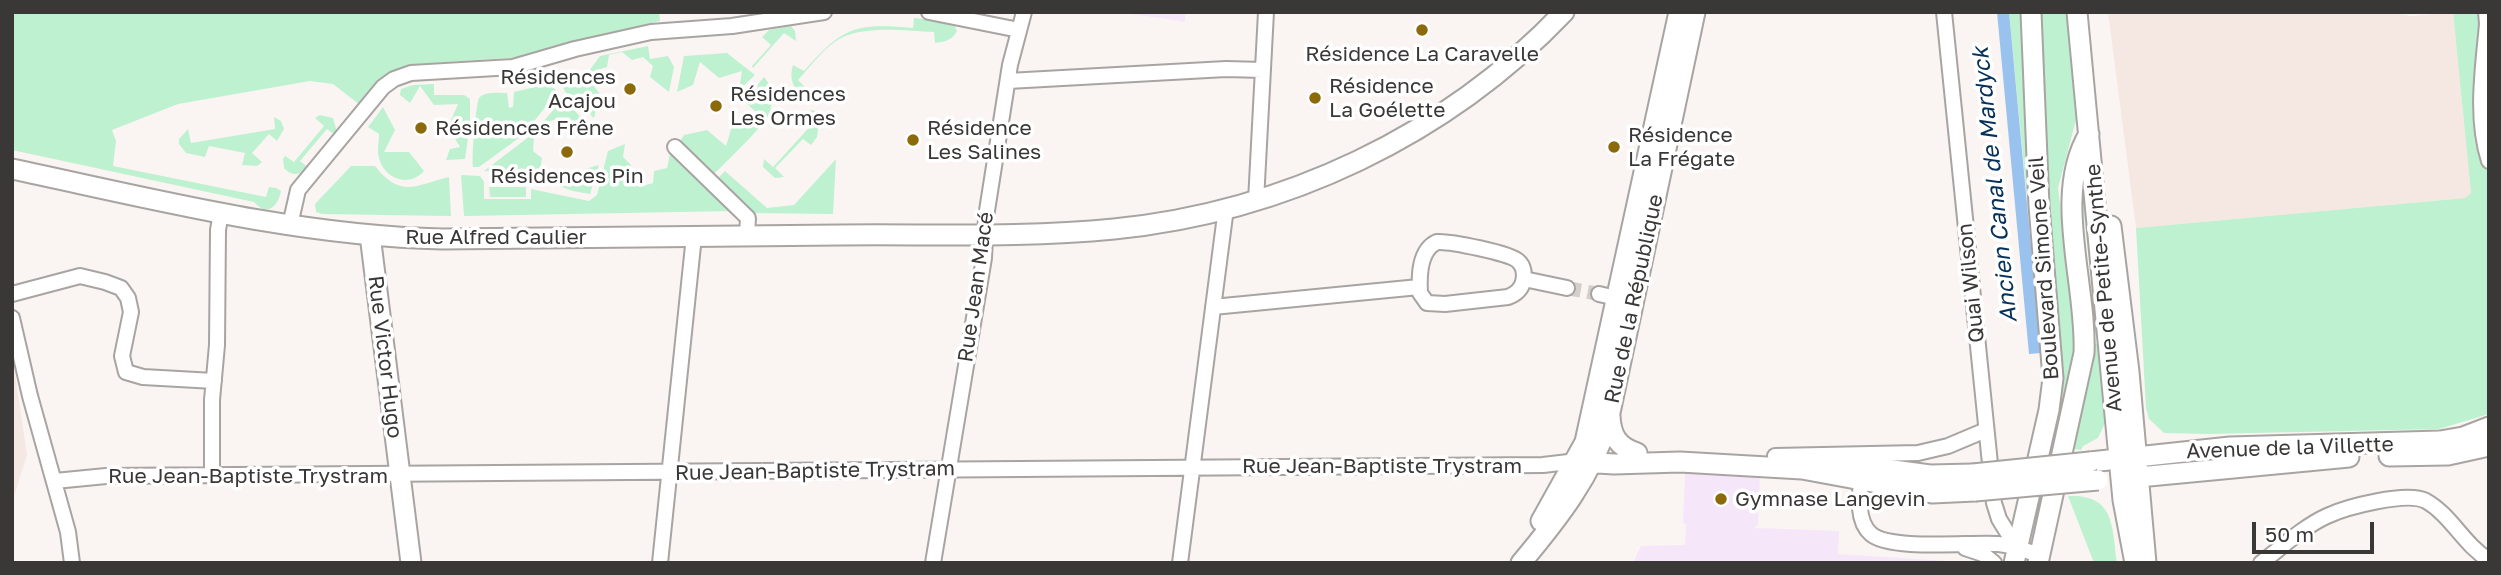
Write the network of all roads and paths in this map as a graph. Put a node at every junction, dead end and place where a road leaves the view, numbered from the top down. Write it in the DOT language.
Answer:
graph roads {
  1 [pos="824,12"];
  2 [pos="929,12"];
  3 [pos="1024,12"];
  4 [pos="1266,12"];
  5 [pos="1564,12"];
  6 [pos="1679,12"];
  7 [pos="1695,12"];
  8 [pos="1944,12"];
  9 [pos="2031,12"];
  10 [pos="2077,12"];
  11 [pos="2090,12"];
  12 [pos="2486,12"];
  13 [pos="770,16"];
  14 [pos="1019,30"];
  15 [pos="1263,70"];
  16 [pos="1008,81"];
  17 [pos="2100,115"];
  18 [pos="2089,133"];
  19 [pos="675,147"];
  20 [pos="2489,162"];
  21 [pos="12,169"];
  22 [pos="1255,201"];
  23 [pos="1226,208"];
  24 [pos="222,213"];
  25 [pos="290,225"];
  26 [pos="986,234"];
  27 [pos="370,235"];
  28 [pos="747,235"];
  29 [pos="694,236"];
  30 [pos="1524,279"];
  31 [pos="1419,287"];
  32 [pos="1567,288"];
  33 [pos="12,294"];
  34 [pos="1213,307"];
  35 [pos="12,318"];
  36 [pos="18,367"];
  37 [pos="214,381"];
  38 [pos="1610,415"];
  39 [pos="2489,427"];
  40 [pos="1986,430"];
  41 [pos="2489,446"];
  42 [pos="1637,453"];
  43 [pos="1774,456"];
  44 [pos="1589,460"];
  45 [pos="1192,467"];
  46 [pos="2129,468"];
  47 [pos="948,470"];
  48 [pos="670,472"];
  49 [pos="1862,472"];
  50 [pos="400,474"];
  51 [pos="212,475"];
  52 [pos="55,481"];
  53 [pos="1974,483"];
  54 [pos="1953,545"];
  55 [pos="2016,555"];
  56 [pos="2039,559"];
  57 [pos="2489,560"];
  58 [pos="72,563"];
  59 [pos="411,563"];
  60 [pos="660,563"];
  61 [pos="933,563"];
  62 [pos="1180,563"];
  63 [pos="1521,563"];
  64 [pos="1994,563"];
  65 [pos="2135,563"];
  66 [pos="2146,563"];
  67 [pos="2261,563"];
  1 -- 13 [label="street"];
  2 -- 14 [label="street"];
  3 -- 14 [label="street, Rue Jean Macé"];
  4 -- 15 [label="street"];
  5 -- 22 [label="street, Rue Alfred Caulier"];
  6 -- 44 [label="street, Rue de la République"];
  7 -- 38 [label="street, Rue de la République"];
  8 -- 40 [label="street, Quai Wilson"];
  9 -- 55 [label="street, Boulevard Simone Veil"];
  10 -- 18 [label="street, Avenue de Petite-Synthe"];
  11 -- 17 [label="street, Avenue de Petite-Synthe"];
  12 -- 20 [label="street"];
  13 -- 25 [label="street"];
  14 -- 16 [label="street, Rue Jean Macé"];
  15 -- 16 [label="street"];
  15 -- 22 [label="street"];
  16 -- 26 [label="street, Rue Jean Macé"];
  17 -- 18 [label="street, Boulevard Simone Veil"];
  17 -- 46 [label="street, Avenue de Petite-Synthe"];
  18 -- 46 [label="street, Avenue de Petite-Synthe"];
  18 -- 56 [label="street, Boulevard Simone Veil"];
  19 -- 28 [label="street"];
  21 -- 24 [label="street, Rue Alfred Caulier"];
  22 -- 23 [label="street, Rue Alfred Caulier"];
  23 -- 26 [label="street, Rue Alfred Caulier"];
  23 -- 34 [label="street"];
  24 -- 25 [label="street, Rue Alfred Caulier"];
  24 -- 37 [label="street"];
  25 -- 27 [label="street, Rue Alfred Caulier"];
  26 -- 28 [label="street, Rue Alfred Caulier"];
  26 -- 47 [label="street, Rue Jean Macé"];
  27 -- 29 [label="street, Rue Alfred Caulier"];
  27 -- 50 [label="street, Rue Victor Hugo"];
  28 -- 29 [label="street, Rue Alfred Caulier"];
  29 -- 48 [label="street"];
  30 -- 31 [label="street"];
  30 -- 31 [label="street"];
  30 -- 32 [label="street"];
  31 -- 34 [label="street"];
  33 -- 37 [label="street"];
  34 -- 45 [label="street"];
  35 -- 36 [label="street"];
  36 -- 52 [label="street"];
  37 -- 51 [label="street"];
  38 -- 42 [label="street"];
  38 -- 44 [label="street, Rue de la République"];
  39 -- 46 [label="street, Avenue de la Villette"];
  40 -- 43 [label="street, Rue Jean-Baptiste Trystram"];
  40 -- 55 [label="street, Quai Wilson"];
  41 -- 46 [label="street, Avenue de la Villette"];
  42 -- 43 [label="street, Rue Jean-Baptiste Trystram"];
  42 -- 44 [label="street, Rue Jean-Baptiste Trystram"];
  43 -- 49 [label="street, Rue Jean-Baptiste Trystram"];
  44 -- 45 [label="street, Rue Jean-Baptiste Trystram"];
  44 -- 49 [label="street, Rue Jean-Baptiste Trystram"];
  44 -- 63 [label="street, Rue de la République"];
  45 -- 47 [label="street, Rue Jean-Baptiste Trystram"];
  45 -- 62 [label="street"];
  46 -- 53 [label="street, Avenue de la Villette, bridge"];
  46 -- 65 [label="street, Avenue de Petite-Synthe"];
  46 -- 66 [label="street, Avenue de Petite-Synthe"];
  47 -- 48 [label="street, Rue Jean-Baptiste Trystram"];
  47 -- 61 [label="street, Rue Jean Macé"];
  48 -- 50 [label="street, Rue Jean-Baptiste Trystram"];
  48 -- 60 [label="street"];
  49 -- 53 [label="street, Rue Jean-Baptiste Trystram"];
  49 -- 54 [label="street"];
  50 -- 51 [label="street, Rue Jean-Baptiste Trystram"];
  50 -- 59 [label="street, Rue Victor Hugo"];
  51 -- 52 [label="street, Rue Jean-Baptiste Trystram"];
  52 -- 58 [label="street"];
  54 -- 55 [label="street"];
  54 -- 64 [label="street"];
  55 -- 56 [label="street"];
  57 -- 67 [label="street"];
}
